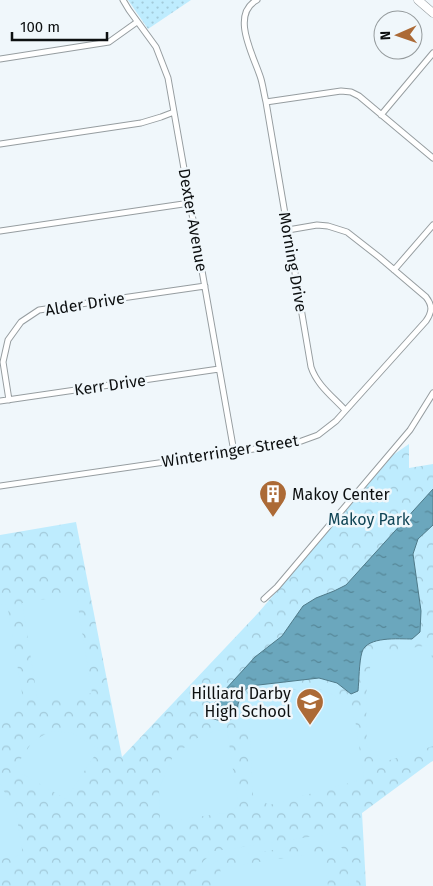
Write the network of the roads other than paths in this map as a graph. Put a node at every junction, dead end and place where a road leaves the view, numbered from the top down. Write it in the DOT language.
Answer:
graph roads {
  1 [pos="122,0"];
  2 [pos="257,0"];
  3 [pos="418,0"];
  4 [pos="433,12"];
  5 [pos="137,22"];
  6 [pos="433,53"];
  7 [pos="0,59"];
  8 [pos="266,102"];
  9 [pos="174,112"];
  10 [pos="381,115"];
  11 [pos="0,144"];
  12 [pos="433,158"];
  13 [pos="190,203"];
  14 [pos="433,225"];
  15 [pos="288,230"];
  16 [pos="0,231"];
  17 [pos="394,270"];
  18 [pos="205,286"];
  19 [pos="219,369"];
  20 [pos="433,393"];
  21 [pos="9,400"];
  22 [pos="0,401"];
  23 [pos="346,410"];
  24 [pos="234,452"];
  25 [pos="0,486"];
  26 [pos="264,599"];
  1 -- 5 [label="street, Dexter Avenue"];
  2 -- 8 [label="street, Morning Drive"];
  3 -- 4 [label="main road"];
  5 -- 7 [label="street"];
  5 -- 9 [label="street, Dexter Avenue"];
  6 -- 10 [label="street"];
  8 -- 10 [label="street"];
  8 -- 15 [label="street, Morning Drive"];
  9 -- 11 [label="street"];
  9 -- 13 [label="street, Dexter Avenue"];
  10 -- 12 [label="street"];
  13 -- 16 [label="street"];
  13 -- 18 [label="street, Dexter Avenue"];
  14 -- 17 [label="street"];
  15 -- 17 [label="street"];
  15 -- 23 [label="street, Morning Drive"];
  17 -- 23 [label="street, Winterringer Street"];
  18 -- 19 [label="street, Dexter Avenue"];
  18 -- 21 [label="street, Alder Drive"];
  19 -- 21 [label="street, Kerr Drive"];
  19 -- 24 [label="street, Dexter Avenue"];
  20 -- 26 [label="street"];
  21 -- 22 [label="street, Kerr Drive"];
  23 -- 24 [label="street, Winterringer Street"];
  24 -- 25 [label="street, Winterringer Street"];
}
